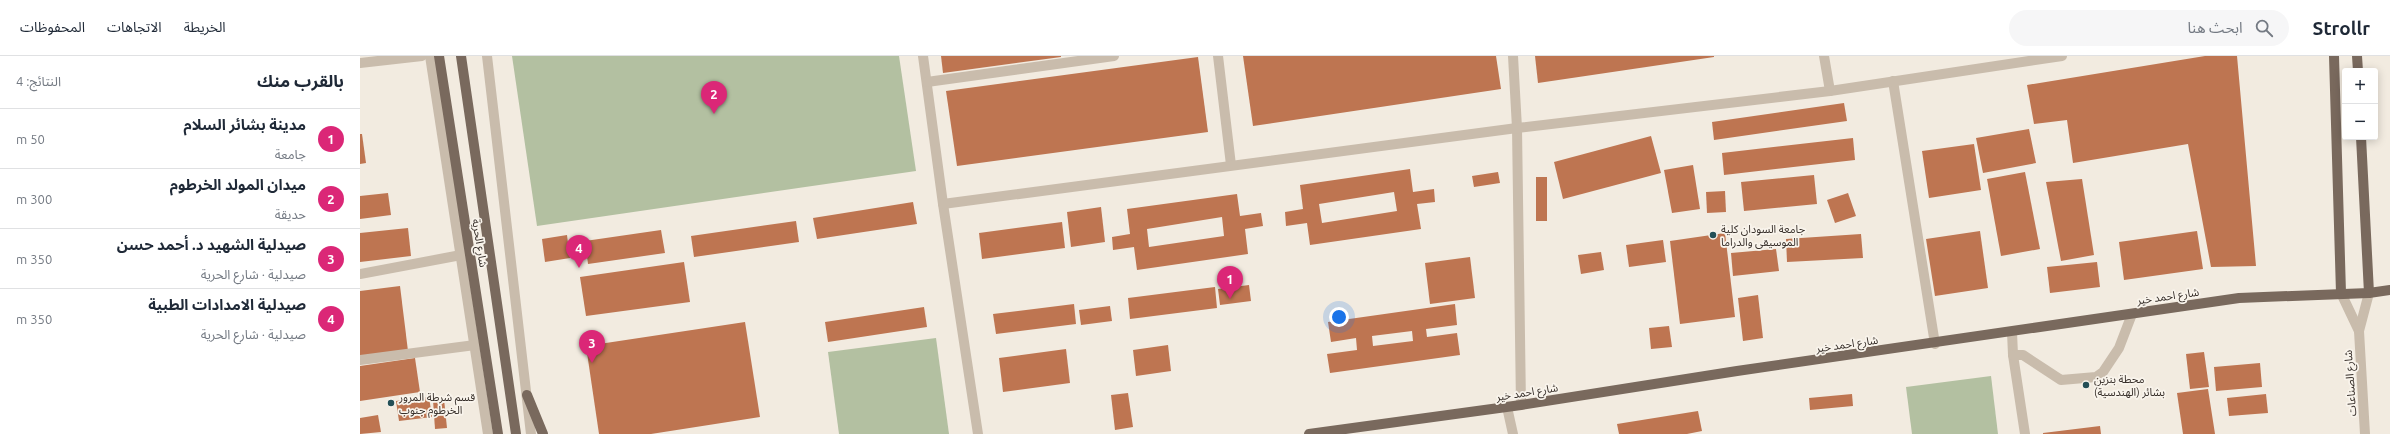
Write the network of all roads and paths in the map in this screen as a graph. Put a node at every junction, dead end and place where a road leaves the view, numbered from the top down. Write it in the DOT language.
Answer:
graph roads {
  1 [pos="422,56"];
  2 [pos="430,56"];
  3 [pos="439,56"];
  4 [pos="462,56"];
  5 [pos="487,56"];
  6 [pos="923,56"];
  7 [pos="1114,56"];
  8 [pos="1218,56"];
  9 [pos="1513,56"];
  10 [pos="1824,56"];
  11 [pos="2062,56"];
  12 [pos="2334,56"];
  13 [pos="2357,56"];
  14 [pos="360,63"];
  15 [pos="2358,68"];
  16 [pos="1893,81"];
  17 [pos="926,82"];
  18 [pos="1830,91"];
  19 [pos="1517,128"];
  20 [pos="2361,140"];
  21 [pos="1231,165"];
  22 [pos="942,204"];
  23 [pos="461,255"];
  24 [pos="360,274"];
  25 [pos="2390,290"];
  26 [pos="2341,293"];
  27 [pos="2370,293"];
  28 [pos="2132,314"];
  29 [pos="2359,331"];
  30 [pos="2012,332"];
  31 [pos="1934,344"];
  32 [pos="475,345"];
  33 [pos="2013,355"];
  34 [pos="360,360"];
  35 [pos="527,395"];
  36 [pos="1521,405"];
  37 [pos="1508,407"];
  38 [pos="488,434"];
  39 [pos="498,434"];
  40 [pos="516,434"];
  41 [pos="531,434"];
  42 [pos="543,434"];
  43 [pos="978,434"];
  44 [pos="1308,434"];
  45 [pos="1513,434"];
  46 [pos="2025,434"];
  47 [pos="2365,434"];
  1 -- 14 [label="street"];
  2 -- 23 [label="street"];
  3 -- 39 [label="main road, شارع الحرية"];
  4 -- 40 [label="main road, شارع الحرية"];
  5 -- 35 [label="street"];
  6 -- 17 [label="street"];
  7 -- 17 [label="street"];
  8 -- 21 [label="street"];
  9 -- 19 [label="street"];
  10 -- 18 [label="street"];
  11 -- 16 [label="street"];
  12 -- 26 [label="main road"];
  13 -- 15 [label="main road"];
  16 -- 18 [label="street"];
  16 -- 31 [label="street"];
  17 -- 22 [label="street"];
  18 -- 19 [label="street"];
  19 -- 21 [label="street"];
  19 -- 36 [label="street"];
  20 -- 27 [label="main road"];
  21 -- 22 [label="street"];
  22 -- 43 [label="street"];
  23 -- 24 [label="street"];
  23 -- 32 [label="street"];
  25 -- 27 [label="main road, شارع احمد خير"];
  26 -- 27 [label="main road, شارع احمد خير"];
  26 -- 28 [label="main road, شارع احمد خير"];
  26 -- 29 [label="street"];
  27 -- 29 [label="street"];
  28 -- 30 [label="main road, شارع احمد خير"];
  28 -- 33 [label="street"];
  29 -- 47 [label="street, شارع الصناعات"];
  30 -- 31 [label="main road, شارع احمد خير"];
  30 -- 33 [label="street"];
  31 -- 36 [label="main road, شارع احمد خير"];
  32 -- 34 [label="street"];
  32 -- 38 [label="street"];
  33 -- 46 [label="street"];
  35 -- 41 [label="street"];
  35 -- 42 [label="main road"];
  36 -- 37 [label="main road, شارع احمد خير"];
  37 -- 44 [label="main road, شارع احمد خير"];
  37 -- 45 [label="street"];
}
